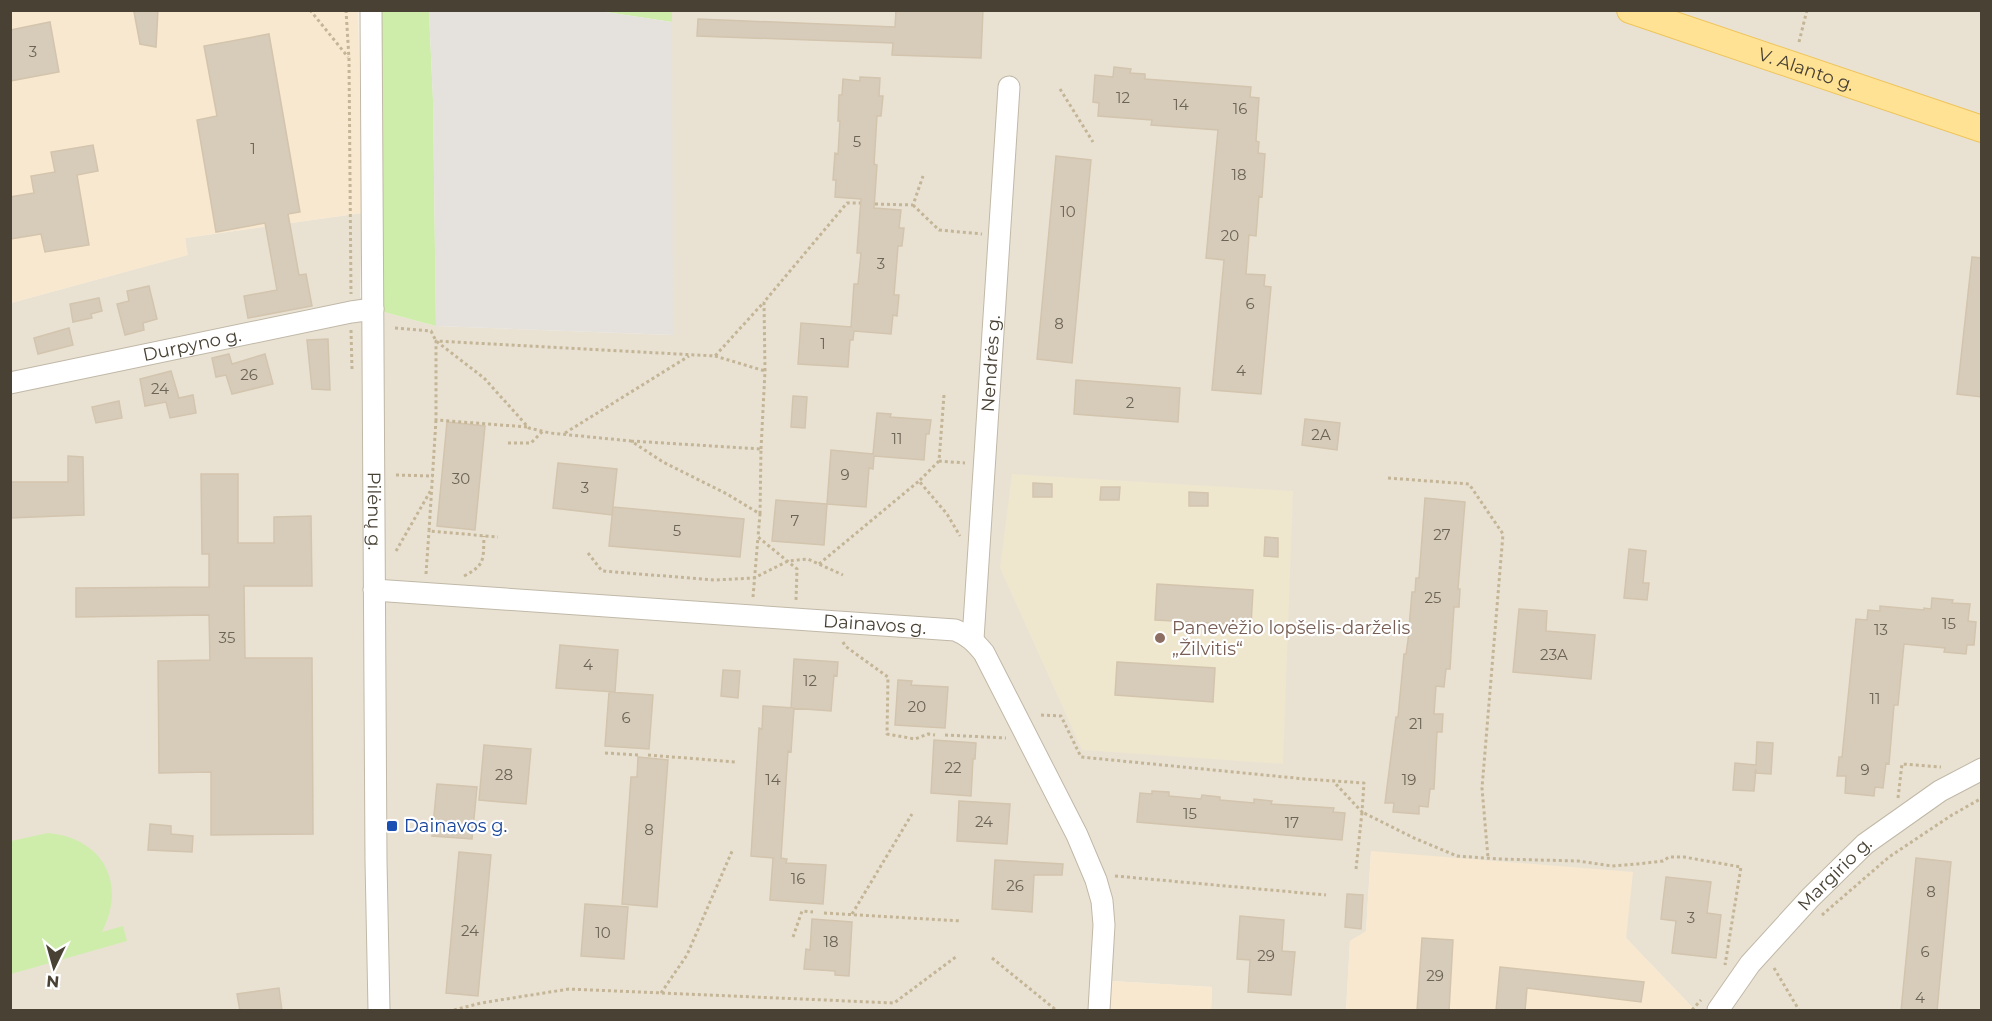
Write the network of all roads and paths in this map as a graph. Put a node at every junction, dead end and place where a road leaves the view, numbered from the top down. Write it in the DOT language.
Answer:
graph roads {
  1 [pos="310,10"];
  2 [pos="346,10"];
  3 [pos="371,10"];
  4 [pos="1630,10"];
  5 [pos="1806,10"];
  6 [pos="1799,42"];
  7 [pos="1009,87"];
  8 [pos="1060,89"];
  9 [pos="1982,129"];
  10 [pos="1093,142"];
  11 [pos="923,176"];
  12 [pos="860,203"];
  13 [pos="875,204"];
  14 [pos="913,205"];
  15 [pos="999,235"];
  16 [pos="764,302"];
  17 [pos="373,309"];
  18 [pos="394,328"];
  19 [pos="436,340"];
  20 [pos="690,355"];
  21 [pos="715,356"];
  22 [pos="765,371"];
  23 [pos="10,383"];
  24 [pos="944,395"];
  25 [pos="436,420"];
  26 [pos="529,428"];
  27 [pos="543,431"];
  28 [pos="564,434"];
  29 [pos="631,441"];
  30 [pos="508,443"];
  31 [pos="762,449"];
  32 [pos="939,461"];
  33 [pos="985,464"];
  34 [pos="396,475"];
  35 [pos="432,476"];
  36 [pos="1388,478"];
  37 [pos="919,482"];
  38 [pos="432,489"];
  39 [pos="760,514"];
  40 [pos="429,531"];
  41 [pos="484,536"];
  42 [pos="498,537"];
  43 [pos="758,537"];
  44 [pos="396,551"];
  45 [pos="588,553"];
  46 [pos="788,561"];
  47 [pos="819,564"];
  48 [pos="978,567"];
  49 [pos="843,575"];
  50 [pos="426,577"];
  51 [pos="754,578"];
  52 [pos="457,579"];
  53 [pos="374,590"];
  54 [pos="751,616"];
  55 [pos="796,619"];
  56 [pos="835,622"];
  57 [pos="973,639"];
  58 [pos="1041,715"];
  59 [pos="935,735"];
  60 [pos="945,735"];
  61 [pos="1014,738"];
  62 [pos="605,753"];
  63 [pos="638,755"];
  64 [pos="648,756"];
  65 [pos="736,762"];
  66 [pos="1946,768"];
  67 [pos="1982,769"];
  68 [pos="1334,781"];
  69 [pos="1982,798"];
  70 [pos="1898,802"];
  71 [pos="1362,812"];
  72 [pos="912,814"];
  73 [pos="733,849"];
  74 [pos="1488,858"];
  75 [pos="1356,869"];
  76 [pos="1107,875"];
  77 [pos="1326,894"];
  78 [pos="813,912"];
  79 [pos="824,913"];
  80 [pos="852,914"];
  81 [pos="1819,918"];
  82 [pos="961,921"];
  83 [pos="793,938"];
  84 [pos="957,956"];
  85 [pos="992,958"];
  86 [pos="1774,968"];
  87 [pos="1723,973"];
  88 [pos="661,993"];
  89 [pos="379,1011"];
  90 [pos="454,1011"];
  91 [pos="1056,1011"];
  92 [pos="1099,1011"];
  93 [pos="1718,1011"];
  94 [pos="1799,1011"];
  1 -- 2 [label="path"];
  3 -- 17 [label="street, Pilėnų g."];
  4 -- 9 [label="main road, V. Alanto g."];
  5 -- 6 [label="path"];
  7 -- 15 [label="street, Nendrės g."];
  8 -- 10 [label="path"];
  11 -- 14 [label="path"];
  12 -- 16 [label="path"];
  13 -- 14 [label="path"];
  14 -- 15 [label="path"];
  15 -- 33 [label="street, Nendrės g."];
  16 -- 21 [label="path"];
  16 -- 22 [label="path"];
  17 -- 23 [label="street, Durpyno g."];
  17 -- 53 [label="street, Pilėnų g."];
  18 -- 19 [label="path"];
  19 -- 20 [label="path"];
  19 -- 25 [label="path"];
  19 -- 26 [label="path"];
  20 -- 21 [label="path"];
  20 -- 28 [label="path"];
  21 -- 22 [label="path"];
  22 -- 31 [label="path"];
  24 -- 32 [label="path"];
  25 -- 26 [label="path"];
  25 -- 35 [label="path"];
  26 -- 27 [label="path"];
  27 -- 28 [label="path"];
  27 -- 30 [label="path"];
  28 -- 29 [label="path"];
  29 -- 31 [label="path"];
  29 -- 39 [label="path"];
  31 -- 39 [label="path"];
  32 -- 33 [label="path"];
  32 -- 37 [label="path"];
  33 -- 48 [label="street, Nendrės g."];
  34 -- 35 [label="path"];
  35 -- 38 [label="path"];
  36 -- 74 [label="path"];
  37 -- 47 [label="path"];
  37 -- 48 [label="path"];
  38 -- 40 [label="path"];
  38 -- 44 [label="path"];
  39 -- 43 [label="path"];
  40 -- 41 [label="path"];
  40 -- 50 [label="path"];
  41 -- 42 [label="path"];
  41 -- 52 [label="path"];
  43 -- 46 [label="path"];
  43 -- 51 [label="path"];
  45 -- 51 [label="path"];
  46 -- 47 [label="path"];
  46 -- 51 [label="path"];
  46 -- 55 [label="path"];
  47 -- 49 [label="path"];
  48 -- 57 [label="street, Nendrės g."];
  51 -- 54 [label="path"];
  53 -- 54 [label="street, Dainavos g."];
  53 -- 89 [label="street, Pilėnų g."];
  54 -- 55 [label="street, Dainavos g."];
  55 -- 56 [label="street, Dainavos g."];
  56 -- 57 [label="street, Dainavos g."];
  56 -- 59 [label="path"];
  57 -- 92 [label="street"];
  58 -- 68 [label="path"];
  60 -- 61 [label="path"];
  62 -- 63 [label="path"];
  64 -- 65 [label="path"];
  66 -- 70 [label="path"];
  67 -- 93 [label="street, Margirio g."];
  68 -- 71 [label="path"];
  68 -- 71 [label="path"];
  69 -- 81 [label="path"];
  71 -- 74 [label="path"];
  71 -- 75 [label="path"];
  72 -- 80 [label="path"];
  73 -- 88 [label="path"];
  74 -- 87 [label="path"];
  76 -- 77 [label="path"];
  78 -- 83 [label="path"];
  79 -- 80 [label="path"];
  80 -- 82 [label="path"];
  84 -- 88 [label="path"];
  85 -- 91 [label="path"];
  86 -- 94 [label="path"];
  88 -- 90 [label="path"];
}
